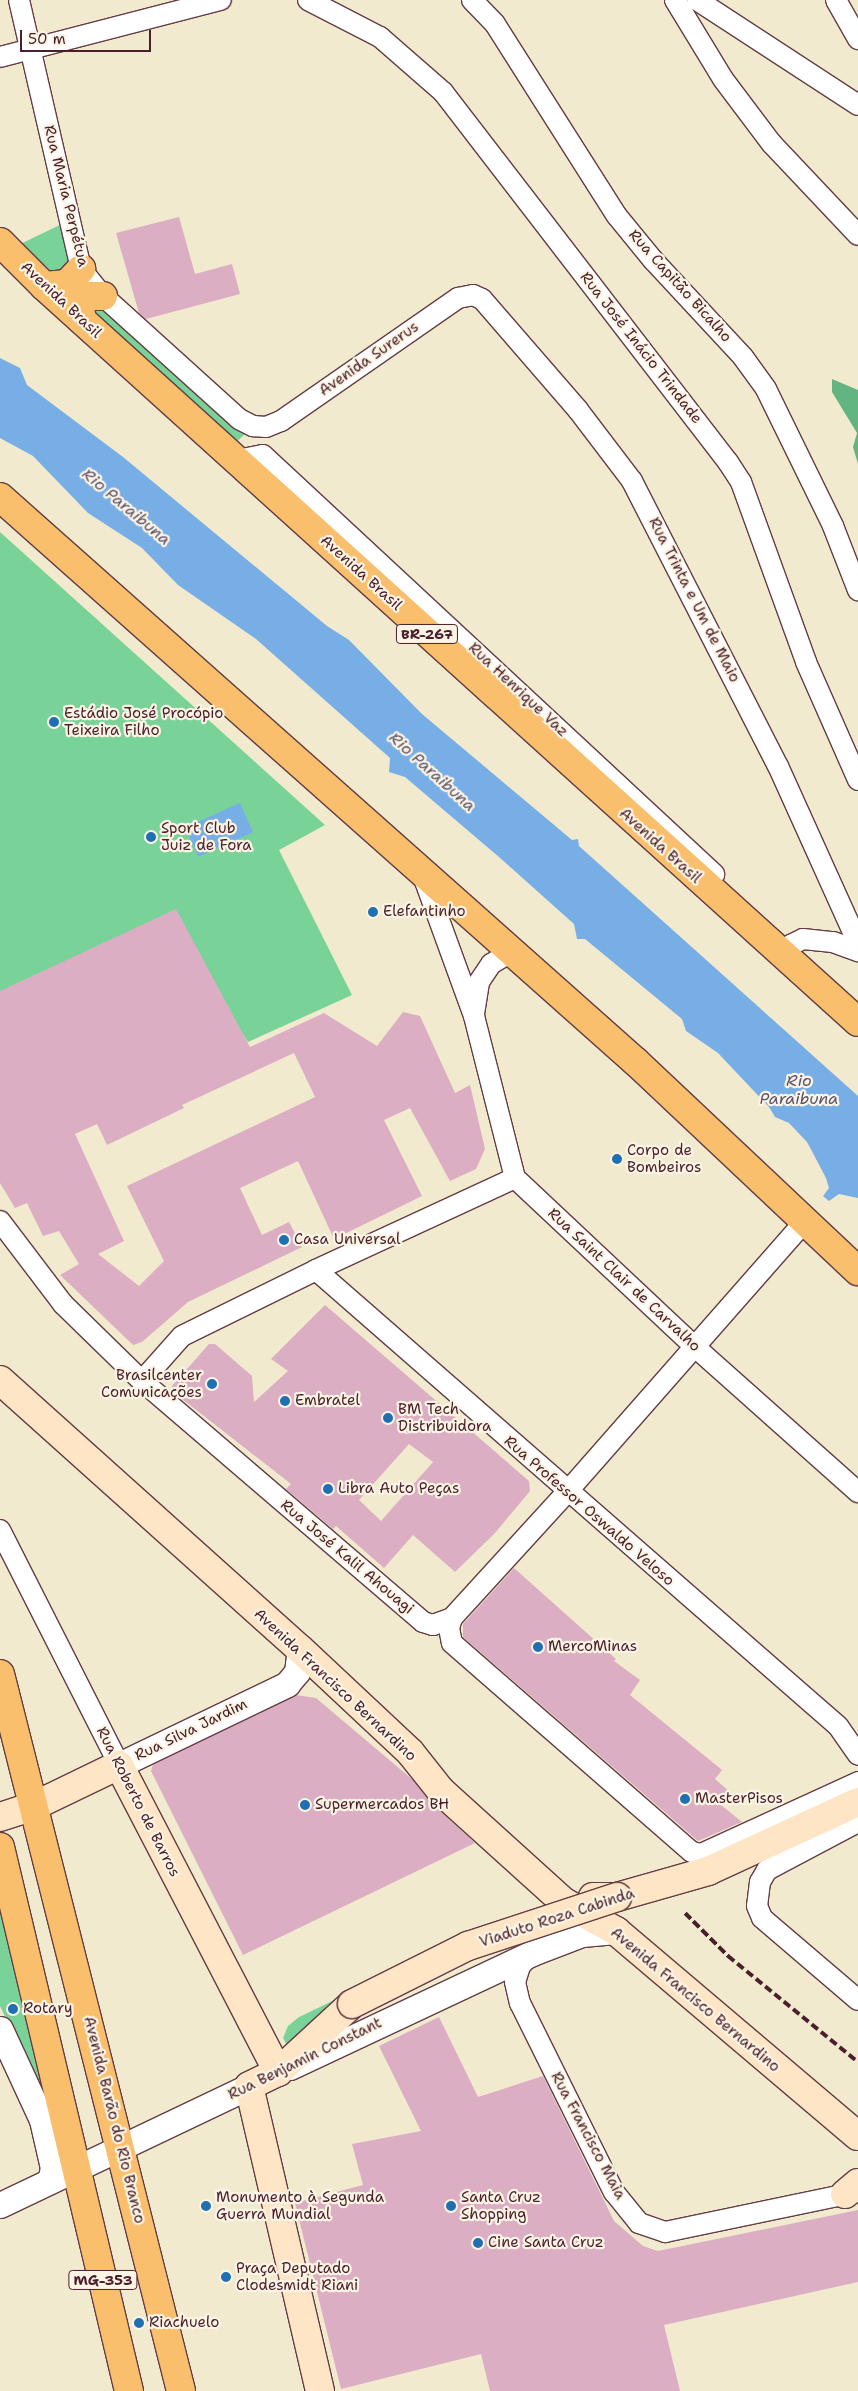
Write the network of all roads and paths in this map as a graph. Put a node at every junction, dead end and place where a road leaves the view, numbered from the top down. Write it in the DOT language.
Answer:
graph roads {
  1 [pos="19,0"];
  2 [pos="221,0"];
  3 [pos="308,0"];
  4 [pos="472,0"];
  5 [pos="675,0"];
  6 [pos="697,0"];
  7 [pos="836,0"];
  8 [pos="858,39"];
  9 [pos="32,50"];
  10 [pos="0,56"];
  11 [pos="858,105"];
  12 [pos="858,235"];
  13 [pos="0,242"];
  14 [pos="81,269"];
  15 [pos="44,286"];
  16 [pos="473,295"];
  17 [pos="90,304"];
  18 [pos="0,497"];
  19 [pos="858,590"];
  20 [pos="858,780"];
  21 [pos="420,868"];
  22 [pos="858,943"];
  23 [pos="858,950"];
  24 [pos="513,951"];
  25 [pos="791,955"];
  26 [pos="474,1016"];
  27 [pos="858,1022"];
  28 [pos="515,1178"];
  29 [pos="0,1221"];
  30 [pos="804,1222"];
  31 [pos="316,1270"];
  32 [pos="858,1272"];
  33 [pos="694,1346"];
  34 [pos="0,1380"];
  35 [pos="142,1381"];
  36 [pos="12,1405"];
  37 [pos="567,1492"];
  38 [pos="858,1492"];
  39 [pos="0,1530"];
  40 [pos="452,1618"];
  41 [pos="300,1649"];
  42 [pos="0,1674"];
  43 [pos="410,1752"];
  44 [pos="858,1755"];
  45 [pos="118,1765"];
  46 [pos="858,1782"];
  47 [pos="858,1802"];
  48 [pos="34,1806"];
  49 [pos="0,1817"];
  50 [pos="858,1822"];
  51 [pos="0,1847"];
  52 [pos="6,1891"];
  53 [pos="617,1898"];
  54 [pos="616,1930"];
  55 [pos="532,1952"];
  56 [pos="858,2000"];
  57 [pos="0,2029"];
  58 [pos="278,2072"];
  59 [pos="249,2086"];
  60 [pos="858,2136"];
  61 [pos="121,2148"];
  62 [pos="76,2168"];
  63 [pos="50,2181"];
  64 [pos="854,2189"];
  65 [pos="0,2205"];
  66 [pos="129,2391"];
  67 [pos="181,2391"];
  68 [pos="320,2391"];
  1 -- 9 [label="street, Rua Maria Perpétua"];
  2 -- 9 [label="street"];
  3 -- 20 [label="street, Rua José Inácio Trindade"];
  4 -- 19 [label="street, Rua Capitão Bicalho"];
  5 -- 12 [label="street"];
  6 -- 11 [label="street"];
  7 -- 8 [label="street"];
  9 -- 10 [label="street"];
  9 -- 14 [label="street, Rua Maria Perpétua"];
  13 -- 15 [label="main road, Avenida Brasil / BR-267"];
  14 -- 15 [label="main road"];
  14 -- 17 [label="main road"];
  15 -- 17 [label="main road, Avenida Brasil / BR-267"];
  16 -- 17 [label="street, Avenida Surerus"];
  16 -- 22 [label="street, Rua Trinta e Um de Maio"];
  17 -- 25 [label="main road, Avenida Brasil / BR-267"];
  18 -- 21 [label="main road"];
  21 -- 24 [label="main road"];
  21 -- 26 [label="street"];
  23 -- 25 [label="street"];
  24 -- 26 [label="street"];
  24 -- 30 [label="main road"];
  25 -- 27 [label="main road, Avenida Brasil / BR-267"];
  26 -- 28 [label="street"];
  28 -- 31 [label="street"];
  28 -- 33 [label="street, Rua Saint Clair de Carvalho"];
  29 -- 35 [label="street, Rua José Kalil Ahouagi"];
  30 -- 32 [label="main road"];
  30 -- 33 [label="street"];
  31 -- 35 [label="street"];
  31 -- 37 [label="street, Rua Professor Oswaldo Veloso"];
  33 -- 37 [label="street"];
  33 -- 38 [label="street, Rua Saint Clair de Carvalho"];
  34 -- 36 [label="main road, Avenida Francisco Bernardino"];
  35 -- 40 [label="street, Rua José Kalil Ahouagi"];
  36 -- 41 [label="main road, Avenida Francisco Bernardino"];
  37 -- 40 [label="street"];
  37 -- 44 [label="street, Rua Professor Oswaldo Veloso"];
  39 -- 45 [label="street, Rua Roberto de Barros"];
  40 -- 46 [label="street"];
  41 -- 43 [label="main road, Avenida Francisco Bernardino"];
  41 -- 45 [label="street, Rua Silva Jardim"];
  42 -- 48 [label="main road, Avenida Barão do Rio Branco"];
  43 -- 53 [label="main road, bridge"];
  43 -- 54 [label="main road, Avenida Francisco Bernardino"];
  45 -- 48 [label="main road, Rua Silva Jardim"];
  45 -- 58 [label="main road, Rua Roberto de Barros"];
  47 -- 53 [label="main road, Viaduto Roza Cabinda"];
  48 -- 49 [label="main road, Rua Silva Jardim"];
  48 -- 61 [label="main road, Avenida Barão do Rio Branco"];
  50 -- 56 [label="street"];
  51 -- 52 [label="main road, MG-353"];
  52 -- 62 [label="main road, MG-353"];
  53 -- 58 [label="main road, Viaduto Roza Cabinda, bridge"];
  54 -- 55 [label="street, Rua Benjamin Constant"];
  54 -- 60 [label="main road, Avenida Francisco Bernardino"];
  55 -- 58 [label="street, Rua Benjamin Constant"];
  55 -- 64 [label="street, Rua Francisco Maia"];
  57 -- 63 [label="street"];
  58 -- 59 [label="main road, Rua Benjamin Constant"];
  59 -- 61 [label="street, Rua Benjamin Constant"];
  59 -- 68 [label="main road"];
  61 -- 62 [label="street, Rua Benjamin Constant"];
  61 -- 67 [label="main road, Avenida Barão do Rio Branco"];
  62 -- 63 [label="street, Rua Benjamin Constant"];
  62 -- 66 [label="main road, MG-353"];
  63 -- 65 [label="street, Rua Benjamin Constant"];
}
